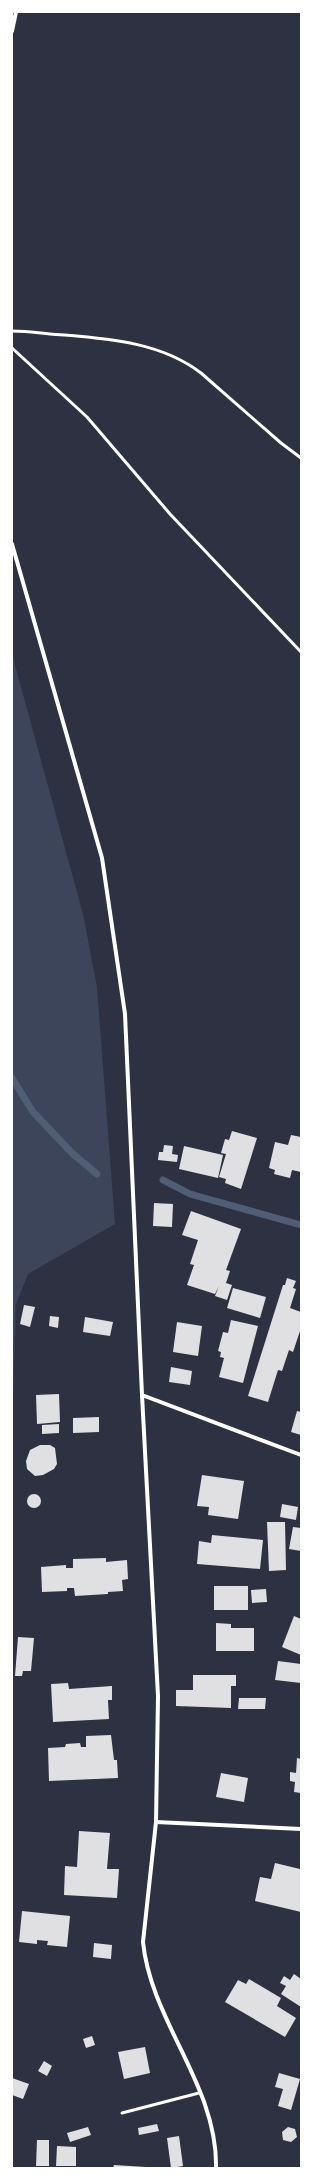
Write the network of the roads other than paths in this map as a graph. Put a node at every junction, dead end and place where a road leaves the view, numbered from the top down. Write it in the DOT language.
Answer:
graph roads {
  1 [pos="16,12"];
  2 [pos="12,31"];
  3 [pos="12,331"];
  4 [pos="12,348"];
  5 [pos="301,458"];
  6 [pos="12,544"];
  7 [pos="301,652"];
  8 [pos="142,1395"];
  9 [pos="301,1455"];
  10 [pos="156,1822"];
  11 [pos="301,1830"];
  12 [pos="199,2093"];
  13 [pos="122,2113"];
  14 [pos="216,2168"];
  1 -- 2 [label="street"];
  3 -- 5 [label="lane"];
  4 -- 7 [label="lane"];
  6 -- 8 [label="street"];
  8 -- 9 [label="street"];
  8 -- 10 [label="street"];
  10 -- 11 [label="street"];
  10 -- 12 [label="street"];
  12 -- 13 [label="lane"];
  12 -- 14 [label="street"];
}
